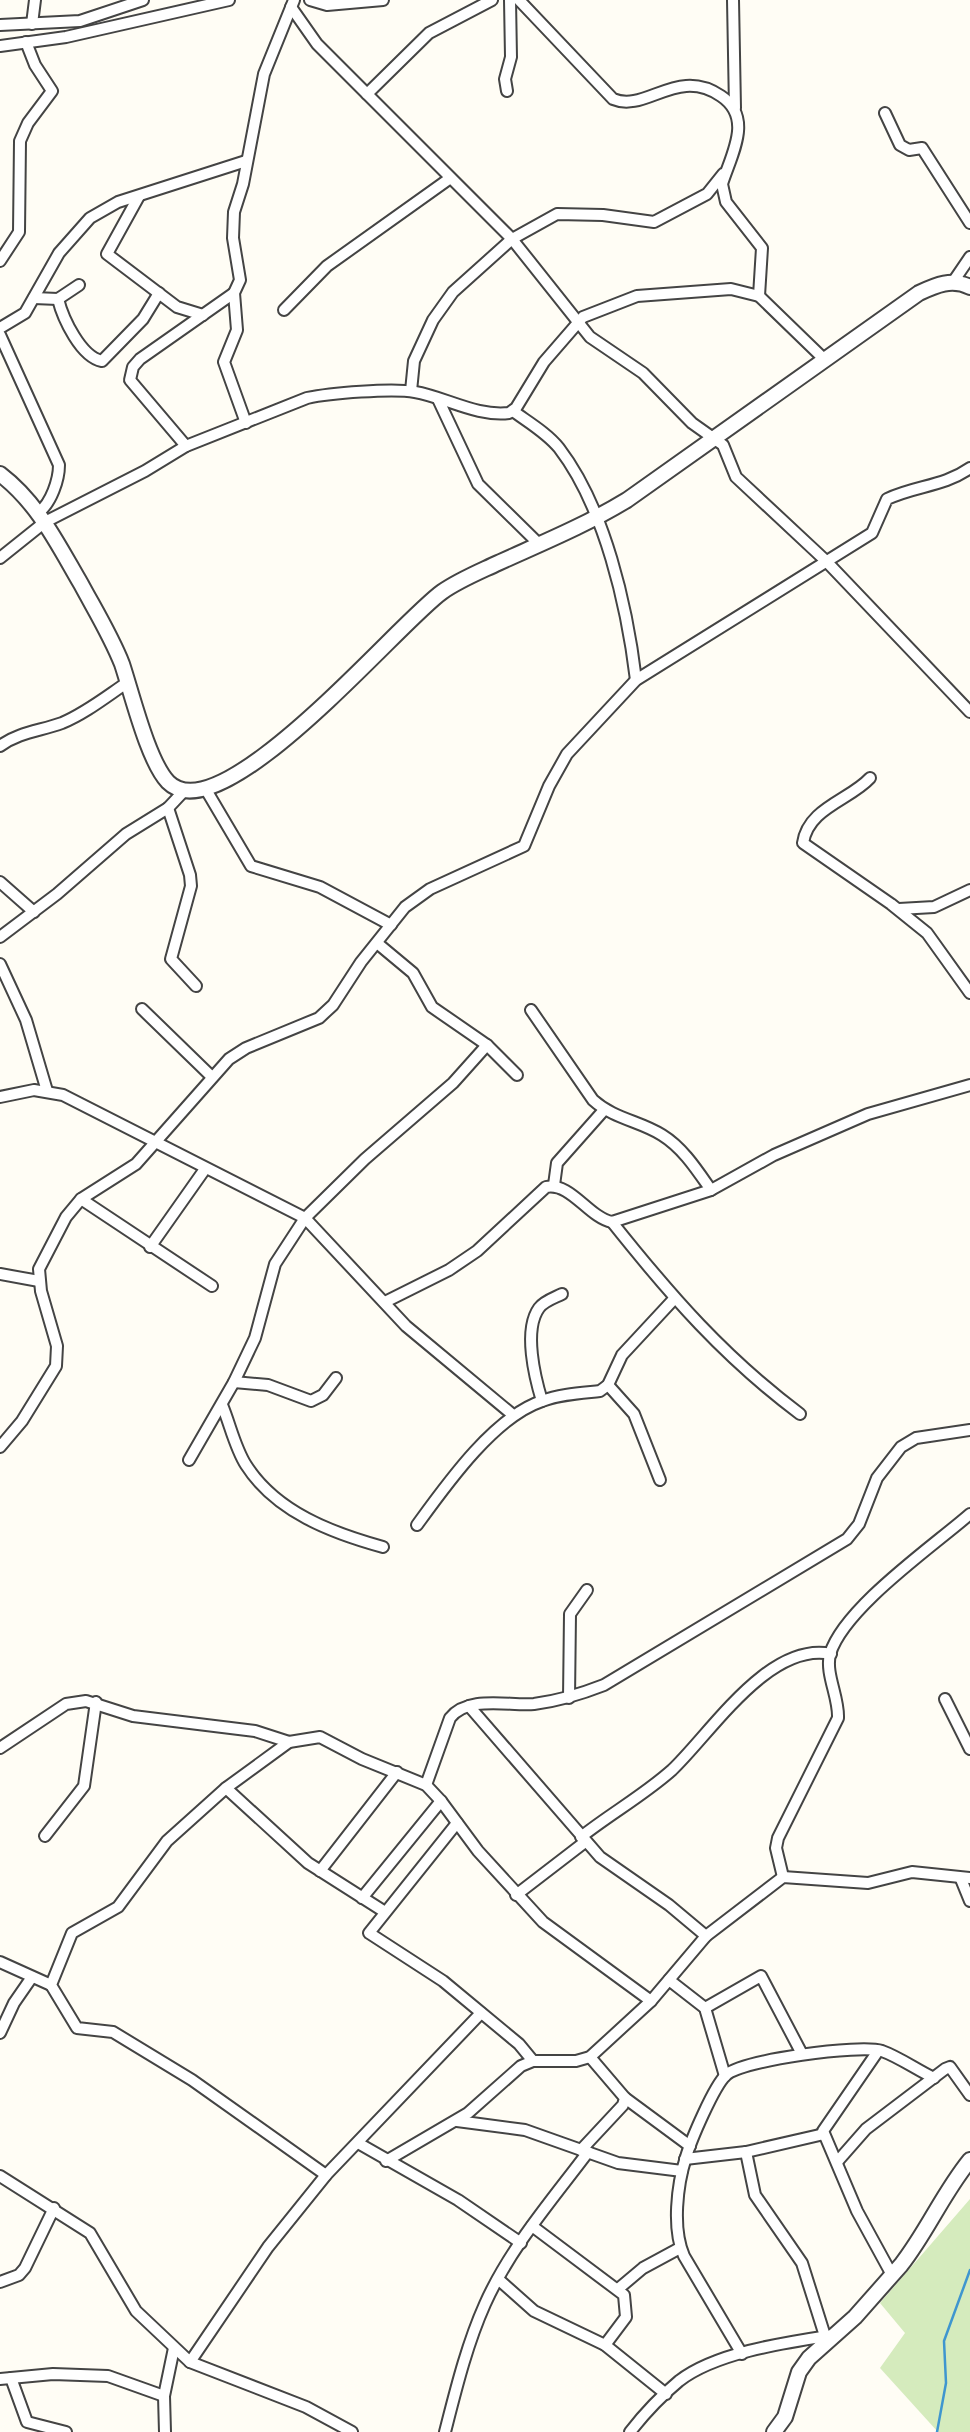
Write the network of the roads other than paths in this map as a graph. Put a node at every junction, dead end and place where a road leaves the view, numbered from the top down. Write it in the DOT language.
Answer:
graph roads {
  1 [pos="143,0"];
  2 [pos="229,0"];
  3 [pos="310,0"];
  4 [pos="383,0"];
  5 [pos="492,0"];
  6 [pos="510,0"];
  7 [pos="519,0"];
  8 [pos="733,0"];
  9 [pos="33,1"];
  10 [pos="293,4"];
  11 [pos="32,24"];
  12 [pos="0,25"];
  13 [pos="26,42"];
  14 [pos="0,46"];
  15 [pos="507,91"];
  16 [pos="367,94"];
  17 [pos="735,108"];
  18 [pos="885,113"];
  19 [pos="246,161"];
  20 [pos="727,168"];
  21 [pos="449,179"];
  22 [pos="139,196"];
  23 [pos="970,223"];
  24 [pos="512,239"];
  25 [pos="970,257"];
  26 [pos="0,261"];
  27 [pos="953,282"];
  28 [pos="79,285"];
  29 [pos="970,287"];
  30 [pos="159,293"];
  31 [pos="234,293"];
  32 [pos="759,296"];
  33 [pos="34,298"];
  34 [pos="58,299"];
  35 [pos="284,310"];
  36 [pos="203,315"];
  37 [pos="577,322"];
  38 [pos="0,328"];
  39 [pos="0,335"];
  40 [pos="825,360"];
  41 [pos="411,391"];
  42 [pos="438,399"];
  43 [pos="513,411"];
  44 [pos="246,423"];
  45 [pos="712,440"];
  46 [pos="186,446"];
  47 [pos="970,468"];
  48 [pos="0,474"];
  49 [pos="42,517"];
  50 [pos="597,518"];
  51 [pos="539,544"];
  52 [pos="0,558"];
  53 [pos="826,561"];
  54 [pos="636,680"];
  55 [pos="128,682"];
  56 [pos="970,712"];
  57 [pos="0,746"];
  58 [pos="870,778"];
  59 [pos="205,788"];
  60 [pos="183,792"];
  61 [pos="168,808"];
  62 [pos="0,882"];
  63 [pos="970,890"];
  64 [pos="898,909"];
  65 [pos="34,912"];
  66 [pos="391,925"];
  67 [pos="0,937"];
  68 [pos="377,943"];
  69 [pos="0,964"];
  70 [pos="196,986"];
  71 [pos="970,993"];
  72 [pos="142,1009"];
  73 [pos="531,1010"];
  74 [pos="487,1045"];
  75 [pos="517,1075"];
  76 [pos="212,1077"];
  77 [pos="970,1085"];
  78 [pos="47,1091"];
  79 [pos="0,1097"];
  80 [pos="604,1110"];
  81 [pos="154,1142"];
  82 [pos="205,1170"];
  83 [pos="554,1185"];
  84 [pos="711,1190"];
  85 [pos="81,1199"];
  86 [pos="305,1218"];
  87 [pos="612,1222"];
  88 [pos="150,1247"];
  89 [pos="0,1274"];
  90 [pos="39,1281"];
  91 [pos="212,1286"];
  92 [pos="562,1294"];
  93 [pos="674,1299"];
  94 [pos="385,1302"];
  95 [pos="336,1378"];
  96 [pos="234,1382"];
  97 [pos="608,1385"];
  98 [pos="542,1401"];
  99 [pos="222,1405"];
  100 [pos="800,1414"];
  101 [pos="513,1415"];
  102 [pos="970,1430"];
  103 [pos="0,1446"];
  104 [pos="189,1460"];
  105 [pos="660,1480"];
  106 [pos="970,1514"];
  107 [pos="416,1525"];
  108 [pos="383,1546"];
  109 [pos="587,1590"];
  110 [pos="831,1654"];
  111 [pos="569,1698"];
  112 [pos="945,1699"];
  113 [pos="96,1702"];
  114 [pos="470,1706"];
  115 [pos="289,1742"];
  116 [pos="0,1748"];
  117 [pos="970,1749"];
  118 [pos="397,1772"];
  119 [pos="426,1785"];
  120 [pos="226,1788"];
  121 [pos="441,1801"];
  122 [pos="457,1823"];
  123 [pos="45,1836"];
  124 [pos="583,1839"];
  125 [pos="320,1871"];
  126 [pos="783,1877"];
  127 [pos="966,1878"];
  128 [pos="516,1895"];
  129 [pos="362,1898"];
  130 [pos="970,1901"];
  131 [pos="385,1912"];
  132 [pos="706,1936"];
  133 [pos="0,1962"];
  134 [pos="32,1977"];
  135 [pos="669,1980"];
  136 [pos="51,1985"];
  137 [pos="651,2001"];
  138 [pos="705,2008"];
  139 [pos="481,2013"];
  140 [pos="0,2032"];
  141 [pos="877,2051"];
  142 [pos="802,2054"];
  143 [pos="590,2057"];
  144 [pos="533,2061"];
  145 [pos="724,2076"];
  146 [pos="934,2078"];
  147 [pos="970,2095"];
  148 [pos="625,2098"];
  149 [pos="457,2121"];
  150 [pos="824,2134"];
  151 [pos="358,2143"];
  152 [pos="690,2146"];
  153 [pos="584,2151"];
  154 [pos="746,2152"];
  155 [pos="970,2160"];
  156 [pos="386,2161"];
  157 [pos="837,2162"];
  158 [pos="683,2165"];
  159 [pos="326,2175"];
  160 [pos="0,2176"];
  161 [pos="54,2208"];
  162 [pos="532,2227"];
  163 [pos="521,2243"];
  164 [pos="680,2248"];
  165 [pos="892,2275"];
  166 [pos="498,2279"];
  167 [pos="0,2282"];
  168 [pos="618,2289"];
  169 [pos="829,2335"];
  170 [pos="605,2345"];
  171 [pos="174,2348"];
  172 [pos="742,2354"];
  173 [pos="190,2362"];
  174 [pos="5,2379"];
  175 [pos="666,2394"];
  176 [pos="164,2396"];
  177 [pos="66,2432"];
  178 [pos="165,2432"];
  179 [pos="352,2432"];
  180 [pos="445,2432"];
  181 [pos="630,2432"];
  182 [pos="774,2432"];
  1 -- 11 [label="street"];
  2 -- 13 [label="street"];
  3 -- 4 [label="street"];
  5 -- 16 [label="street"];
  6 -- 15 [label="street"];
  7 -- 17 [label="street"];
  8 -- 17 [label="street"];
  9 -- 11 [label="street"];
  10 -- 16 [label="street"];
  10 -- 19 [label="street"];
  11 -- 12 [label="street"];
  13 -- 14 [label="street"];
  13 -- 26 [label="street"];
  16 -- 21 [label="street"];
  17 -- 20 [label="street"];
  18 -- 23 [label="street"];
  19 -- 22 [label="street"];
  19 -- 31 [label="street"];
  20 -- 24 [label="street"];
  20 -- 32 [label="street"];
  21 -- 24 [label="street"];
  21 -- 35 [label="street"];
  22 -- 30 [label="street"];
  22 -- 33 [label="street"];
  24 -- 37 [label="street"];
  24 -- 41 [label="street"];
  25 -- 27 [label="street"];
  27 -- 29 [label="street"];
  27 -- 40 [label="street"];
  28 -- 34 [label="street"];
  30 -- 34 [label="street"];
  30 -- 36 [label="street"];
  31 -- 36 [label="street"];
  31 -- 44 [label="street"];
  32 -- 37 [label="street"];
  32 -- 40 [label="street"];
  33 -- 34 [label="street"];
  33 -- 38 [label="street"];
  36 -- 46 [label="street"];
  37 -- 43 [label="street"];
  37 -- 45 [label="street"];
  39 -- 49 [label="street"];
  40 -- 45 [label="street"];
  41 -- 42 [label="street"];
  41 -- 44 [label="street"];
  42 -- 43 [label="street"];
  42 -- 51 [label="street"];
  43 -- 50 [label="street"];
  44 -- 46 [label="street"];
  45 -- 50 [label="street"];
  45 -- 53 [label="street"];
  46 -- 49 [label="street"];
  47 -- 53 [label="street"];
  48 -- 49 [label="street"];
  49 -- 52 [label="street"];
  49 -- 55 [label="street"];
  50 -- 51 [label="street"];
  50 -- 54 [label="street"];
  51 -- 59 [label="street"];
  53 -- 54 [label="street"];
  53 -- 56 [label="street"];
  54 -- 66 [label="street"];
  55 -- 57 [label="street"];
  55 -- 60 [label="street"];
  58 -- 64 [label="street"];
  59 -- 60 [label="street"];
  59 -- 66 [label="street"];
  60 -- 61 [label="street"];
  61 -- 65 [label="street"];
  61 -- 70 [label="street"];
  62 -- 65 [label="street"];
  63 -- 64 [label="street"];
  64 -- 71 [label="street"];
  65 -- 67 [label="street"];
  66 -- 68 [label="street"];
  68 -- 74 [label="street"];
  68 -- 76 [label="street"];
  69 -- 78 [label="street"];
  72 -- 76 [label="street"];
  73 -- 80 [label="street"];
  74 -- 75 [label="street"];
  74 -- 86 [label="street"];
  76 -- 81 [label="street"];
  77 -- 84 [label="street"];
  78 -- 79 [label="street"];
  78 -- 81 [label="street"];
  80 -- 83 [label="street"];
  80 -- 84 [label="street"];
  81 -- 82 [label="street"];
  81 -- 85 [label="street"];
  82 -- 86 [label="street"];
  82 -- 88 [label="street"];
  83 -- 87 [label="street"];
  83 -- 94 [label="street"];
  84 -- 87 [label="street"];
  85 -- 88 [label="street"];
  85 -- 90 [label="street"];
  86 -- 94 [label="street"];
  86 -- 96 [label="street"];
  87 -- 93 [label="street"];
  88 -- 91 [label="street"];
  89 -- 90 [label="street"];
  90 -- 103 [label="street"];
  92 -- 98 [label="street"];
  93 -- 97 [label="street"];
  93 -- 100 [label="street"];
  94 -- 101 [label="street"];
  95 -- 96 [label="street"];
  96 -- 99 [label="street"];
  97 -- 98 [label="street"];
  97 -- 105 [label="street"];
  98 -- 101 [label="street"];
  99 -- 104 [label="street"];
  99 -- 108 [label="street"];
  101 -- 107 [label="street"];
  102 -- 111 [label="street"];
  106 -- 110 [label="street"];
  109 -- 111 [label="street"];
  110 -- 124 [label="street"];
  110 -- 126 [label="street"];
  111 -- 114 [label="street"];
  112 -- 117 [label="street"];
  113 -- 115 [label="street"];
  113 -- 116 [label="street"];
  113 -- 123 [label="street"];
  114 -- 119 [label="street"];
  114 -- 124 [label="street"];
  115 -- 118 [label="street"];
  115 -- 120 [label="street"];
  118 -- 119 [label="street"];
  118 -- 125 [label="street"];
  119 -- 121 [label="street"];
  120 -- 125 [label="street"];
  120 -- 136 [label="street"];
  121 -- 122 [label="street"];
  121 -- 129 [label="street"];
  122 -- 128 [label="street"];
  122 -- 131 [label="street"];
  124 -- 128 [label="street"];
  124 -- 132 [label="street"];
  125 -- 129 [label="street"];
  126 -- 127 [label="street"];
  126 -- 132 [label="street"];
  127 -- 130 [label="street"];
  128 -- 137 [label="street"];
  129 -- 131 [label="street"];
  131 -- 139 [label="street"];
  132 -- 135 [label="street"];
  133 -- 134 [label="street"];
  134 -- 136 [label="street"];
  134 -- 140 [label="street"];
  135 -- 137 [label="street"];
  135 -- 138 [label="street"];
  136 -- 159 [label="street"];
  137 -- 143 [label="street"];
  138 -- 142 [label="street"];
  138 -- 145 [label="street"];
  139 -- 144 [label="street"];
  139 -- 151 [label="street"];
  141 -- 142 [label="street"];
  141 -- 146 [label="street"];
  141 -- 150 [label="street"];
  142 -- 145 [label="street"];
  143 -- 144 [label="street"];
  143 -- 148 [label="street"];
  144 -- 149 [label="street"];
  145 -- 152 [label="street"];
  146 -- 147 [label="street"];
  146 -- 157 [label="street"];
  148 -- 152 [label="street"];
  148 -- 153 [label="street"];
  149 -- 153 [label="street"];
  149 -- 156 [label="street"];
  150 -- 154 [label="street"];
  150 -- 157 [label="street"];
  151 -- 156 [label="street"];
  151 -- 159 [label="street"];
  152 -- 158 [label="street"];
  153 -- 158 [label="street"];
  153 -- 162 [label="street"];
  154 -- 158 [label="street"];
  154 -- 169 [label="street"];
  155 -- 165 [label="street"];
  156 -- 163 [label="street"];
  157 -- 165 [label="street"];
  158 -- 164 [label="street"];
  159 -- 173 [label="street"];
  160 -- 161 [label="street"];
  161 -- 167 [label="street"];
  161 -- 171 [label="street"];
  162 -- 163 [label="street"];
  162 -- 168 [label="street"];
  163 -- 166 [label="street"];
  164 -- 168 [label="street"];
  164 -- 172 [label="street"];
  165 -- 169 [label="street"];
  166 -- 170 [label="street"];
  166 -- 180 [label="street"];
  168 -- 170 [label="street"];
  169 -- 172 [label="street"];
  169 -- 182 [label="street"];
  170 -- 175 [label="street"];
  171 -- 173 [label="street"];
  171 -- 176 [label="street"];
  172 -- 175 [label="street"];
  173 -- 179 [label="street"];
  174 -- 176 [label="street"];
  174 -- 177 [label="street"];
  175 -- 181 [label="street"];
  176 -- 178 [label="street"];
}
